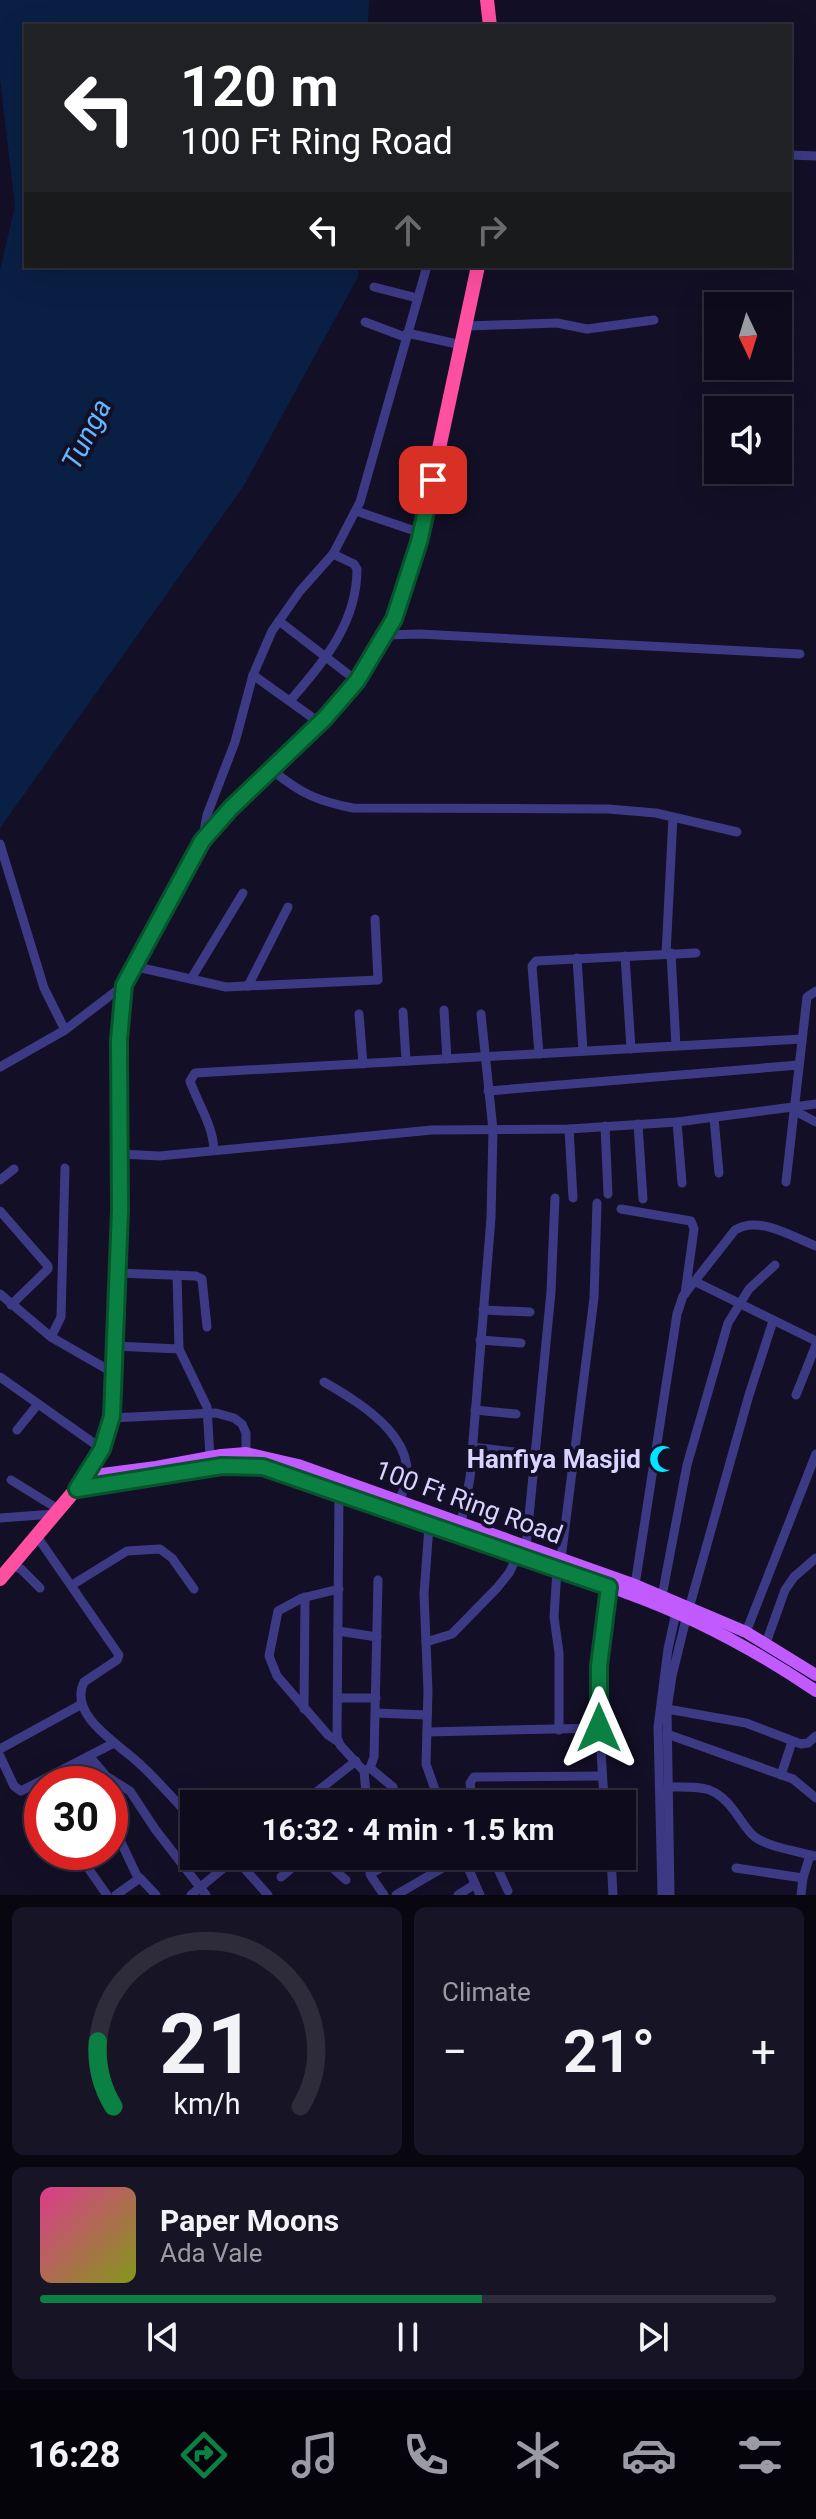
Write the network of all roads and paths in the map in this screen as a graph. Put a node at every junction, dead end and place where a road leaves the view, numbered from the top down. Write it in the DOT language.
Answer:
graph roads {
  1 [pos="487,0"];
  2 [pos="490,24"];
  3 [pos="792,155"];
  4 [pos="816,156"];
  5 [pos="426,268"];
  6 [pos="478,268"];
  7 [pos="374,287"];
  8 [pos="417,298"];
  9 [pos="654,320"];
  10 [pos="365,322"];
  11 [pos="467,326"];
  12 [pos="406,335"];
  13 [pos="462,345"];
  14 [pos="356,511"];
  15 [pos="421,533"];
  16 [pos="333,554"];
  17 [pos="279,621"];
  18 [pos="384,635"];
  19 [pos="800,654"];
  20 [pos="326,658"];
  21 [pos="253,675"];
  22 [pos="357,681"];
  23 [pos="290,701"];
  24 [pos="320,723"];
  25 [pos="272,770"];
  26 [pos="673,817"];
  27 [pos="737,832"];
  28 [pos="202,841"];
  29 [pos="0,844"];
  30 [pos="243,893"];
  31 [pos="288,907"];
  32 [pos="375,919"];
  33 [pos="696,953"];
  34 [pos="669,954"];
  35 [pos="625,956"];
  36 [pos="577,958"];
  37 [pos="133,966"];
  38 [pos="191,979"];
  39 [pos="124,985"];
  40 [pos="248,986"];
  41 [pos="816,991"];
  42 [pos="444,1010"];
  43 [pos="403,1012"];
  44 [pos="359,1014"];
  45 [pos="481,1014"];
  46 [pos="65,1030"];
  47 [pos="802,1039"];
  48 [pos="676,1046"];
  49 [pos="631,1049"];
  50 [pos="583,1051"];
  51 [pos="539,1054"];
  52 [pos="484,1057"];
  53 [pos="447,1059"];
  54 [pos="406,1061"];
  55 [pos="363,1064"];
  56 [pos="799,1065"];
  57 [pos="0,1067"];
  58 [pos="488,1091"];
  59 [pos="816,1104"];
  60 [pos="795,1109"];
  61 [pos="714,1118"];
  62 [pos="677,1122"];
  63 [pos="816,1122"];
  64 [pos="638,1124"];
  65 [pos="605,1126"];
  66 [pos="569,1129"];
  67 [pos="493,1130"];
  68 [pos="214,1150"];
  69 [pos="121,1154"];
  70 [pos="65,1168"];
  71 [pos="14,1169"];
  72 [pos="719,1173"];
  73 [pos="0,1180"];
  74 [pos="786,1182"];
  75 [pos="682,1183"];
  76 [pos="608,1194"];
  77 [pos="555,1198"];
  78 [pos="573,1198"];
  79 [pos="643,1199"];
  80 [pos="597,1203"];
  81 [pos="621,1209"];
  82 [pos="0,1211"];
  83 [pos="816,1246"];
  84 [pos="775,1265"];
  85 [pos="117,1273"];
  86 [pos="177,1275"];
  87 [pos="696,1282"];
  88 [pos="0,1294"];
  89 [pos="685,1294"];
  90 [pos="739,1304"];
  91 [pos="11,1305"];
  92 [pos="483,1310"];
  93 [pos="530,1312"];
  94 [pos="773,1321"];
  95 [pos="207,1327"];
  96 [pos="51,1337"];
  97 [pos="480,1340"];
  98 [pos="521,1343"];
  99 [pos="816,1343"];
  100 [pos="114,1346"];
  101 [pos="179,1349"];
  102 [pos="112,1372"];
  103 [pos="0,1377"];
  104 [pos="324,1382"];
  105 [pos="796,1395"];
  106 [pos="38,1404"];
  107 [pos="475,1410"];
  108 [pos="209,1414"];
  109 [pos="516,1414"];
  110 [pos="111,1418"];
  111 [pos="17,1430"];
  112 [pos="472,1447"];
  113 [pos="102,1449"];
  114 [pos="515,1452"];
  115 [pos="246,1453"];
  116 [pos="816,1454"];
  117 [pos="210,1457"];
  118 [pos="87,1476"];
  119 [pos="11,1480"];
  120 [pos="77,1489"];
  121 [pos="339,1492"];
  122 [pos="399,1500"];
  123 [pos="56,1511"];
  124 [pos="0,1518"];
  125 [pos="461,1523"];
  126 [pos="429,1526"];
  127 [pos="36,1535"];
  128 [pos="522,1551"];
  129 [pos="815,1562"];
  130 [pos="559,1564"];
  131 [pos="11,1565"];
  132 [pos="0,1579"];
  133 [pos="378,1580"];
  134 [pos="72,1585"];
  135 [pos="635,1585"];
  136 [pos="609,1587"];
  137 [pos="40,1588"];
  138 [pos="194,1589"];
  139 [pos="339,1589"];
  140 [pos="662,1596"];
  141 [pos="305,1597"];
  142 [pos="682,1611"];
  143 [pos="338,1631"];
  144 [pos="746,1632"];
  145 [pos="377,1637"];
  146 [pos="426,1642"];
  147 [pos="766,1643"];
  148 [pos="816,1675"];
  149 [pos="816,1691"];
  150 [pos="338,1698"];
  151 [pos="376,1698"];
  152 [pos="82,1704"];
  153 [pos="304,1709"];
  154 [pos="667,1709"];
  155 [pos="376,1713"];
  156 [pos="427,1715"];
  157 [pos="599,1728"];
  158 [pos="559,1730"];
  159 [pos="427,1732"];
  160 [pos="667,1734"];
  161 [pos="816,1736"];
  162 [pos="337,1741"];
  163 [pos="792,1742"];
  164 [pos="114,1743"];
  165 [pos="0,1749"];
  166 [pos="0,1756"];
  167 [pos="87,1759"];
  168 [pos="356,1761"];
  169 [pos="89,1766"];
  170 [pos="367,1770"];
  171 [pos="781,1775"];
  172 [pos="602,1776"];
  173 [pos="669,1787"];
  174 [pos="319,1790"];
  175 [pos="367,1790"];
  176 [pos="394,1790"];
  177 [pos="435,1790"];
  178 [pos="471,1790"];
  179 [pos="604,1790"];
  180 [pos="816,1798"];
  181 [pos="180,1806"];
  182 [pos="813,1855"];
  183 [pos="128,1857"];
  184 [pos="736,1868"];
  185 [pos="89,1870"];
  186 [pos="222,1870"];
  187 [pos="244,1870"];
  188 [pos="289,1870"];
  189 [pos="335,1870"];
  190 [pos="370,1870"];
  191 [pos="377,1870"];
  192 [pos="439,1870"];
  193 [pos="469,1870"];
  194 [pos="498,1870"];
  195 [pos="612,1870"];
  196 [pos="370,1874"];
  197 [pos="281,1877"];
  198 [pos="138,1878"];
  199 [pos="803,1878"];
  200 [pos="346,1880"];
  201 [pos="475,1884"];
  202 [pos="203,1891"];
  203 [pos="508,1891"];
  204 [pos="107,1895"];
  205 [pos="116,1895"];
  206 [pos="156,1895"];
  207 [pos="191,1895"];
  208 [pos="268,1895"];
  209 [pos="383,1895"];
  210 [pos="396,1895"];
  211 [pos="458,1895"];
  212 [pos="480,1895"];
  213 [pos="613,1895"];
  214 [pos="662,1895"];
  215 [pos="670,1895"];
  216 [pos="801,1895"];
  1 -- 2 [label="highway"];
  3 -- 4 [label="street"];
  5 -- 8 [label="street"];
  6 -- 11 [label="highway"];
  7 -- 8 [label="street"];
  8 -- 12 [label="street"];
  9 -- 11 [label="street"];
  10 -- 12 [label="street"];
  11 -- 13 [label="highway"];
  12 -- 13 [label="street"];
  12 -- 14 [label="street"];
  13 -- 15 [label="highway"];
  14 -- 15 [label="street"];
  14 -- 16 [label="street"];
  15 -- 18 [label="highway"];
  16 -- 17 [label="street"];
  16 -- 20 [label="street"];
  17 -- 20 [label="street"];
  17 -- 21 [label="street"];
  18 -- 19 [label="street"];
  18 -- 22 [label="highway"];
  20 -- 22 [label="street"];
  20 -- 23 [label="street"];
  21 -- 23 [label="street"];
  21 -- 28 [label="street"];
  22 -- 24 [label="highway"];
  23 -- 24 [label="street"];
  24 -- 25 [label="highway"];
  25 -- 26 [label="street"];
  25 -- 28 [label="highway"];
  26 -- 27 [label="street"];
  26 -- 34 [label="street"];
  28 -- 37 [label="highway"];
  29 -- 46 [label="street"];
  30 -- 38 [label="street"];
  31 -- 40 [label="street"];
  32 -- 40 [label="street"];
  33 -- 34 [label="street"];
  34 -- 35 [label="street"];
  34 -- 48 [label="street"];
  35 -- 36 [label="street"];
  35 -- 49 [label="street"];
  36 -- 50 [label="street"];
  36 -- 51 [label="street"];
  37 -- 38 [label="street"];
  37 -- 39 [label="highway"];
  38 -- 40 [label="street"];
  39 -- 46 [label="street"];
  39 -- 69 [label="highway"];
  41 -- 47 [label="street"];
  42 -- 53 [label="street"];
  43 -- 54 [label="street"];
  44 -- 55 [label="street"];
  45 -- 52 [label="street"];
  46 -- 57 [label="street"];
  47 -- 48 [label="street"];
  47 -- 56 [label="street"];
  48 -- 49 [label="street"];
  49 -- 50 [label="street"];
  50 -- 51 [label="street"];
  51 -- 52 [label="street"];
  52 -- 53 [label="street"];
  52 -- 58 [label="street"];
  53 -- 54 [label="street"];
  54 -- 55 [label="street"];
  55 -- 68 [label="street"];
  56 -- 58 [label="street"];
  56 -- 60 [label="street"];
  58 -- 67 [label="street"];
  59 -- 60 [label="street"];
  60 -- 61 [label="street"];
  60 -- 63 [label="street"];
  60 -- 74 [label="street"];
  61 -- 62 [label="street"];
  61 -- 72 [label="street"];
  62 -- 64 [label="street"];
  62 -- 75 [label="street"];
  64 -- 65 [label="street"];
  64 -- 79 [label="street"];
  65 -- 66 [label="street"];
  65 -- 76 [label="street"];
  66 -- 67 [label="street"];
  66 -- 78 [label="street"];
  67 -- 68 [label="street"];
  67 -- 92 [label="street"];
  68 -- 69 [label="street"];
  69 -- 85 [label="highway"];
  70 -- 96 [label="street"];
  71 -- 73 [label="street"];
  77 -- 128 [label="street"];
  80 -- 130 [label="street"];
  81 -- 89 [label="street"];
  82 -- 91 [label="street"];
  83 -- 87 [label="street"];
  84 -- 90 [label="street"];
  85 -- 86 [label="street"];
  85 -- 100 [label="highway"];
  86 -- 95 [label="street"];
  86 -- 101 [label="street"];
  87 -- 89 [label="street"];
  87 -- 90 [label="street"];
  88 -- 91 [label="street"];
  89 -- 135 [label="street"];
  90 -- 94 [label="street"];
  90 -- 140 [label="street"];
  91 -- 96 [label="street"];
  92 -- 93 [label="street"];
  92 -- 97 [label="street"];
  94 -- 99 [label="street"];
  94 -- 142 [label="street"];
  96 -- 102 [label="street"];
  97 -- 98 [label="street"];
  97 -- 107 [label="street"];
  99 -- 105 [label="street"];
  100 -- 101 [label="street"];
  100 -- 102 [label="highway"];
  101 -- 108 [label="street"];
  102 -- 110 [label="highway"];
  103 -- 106 [label="street"];
  104 -- 122 [label="street"];
  106 -- 111 [label="street"];
  106 -- 113 [label="street"];
  107 -- 109 [label="street"];
  107 -- 112 [label="street"];
  108 -- 110 [label="street"];
  108 -- 115 [label="street"];
  108 -- 117 [label="street"];
  110 -- 113 [label="highway"];
  112 -- 114 [label="street"];
  112 -- 125 [label="street"];
  113 -- 118 [label="highway"];
  115 -- 117 [label="main road, 100 Ft Ring Road"];
  115 -- 122 [label="main road, 100 Ft Ring Road"];
  116 -- 144 [label="street"];
  117 -- 118 [label="main road, 100 Ft Ring Road"];
  118 -- 120 [label="highway"];
  119 -- 123 [label="street"];
  120 -- 121 [label="main road, 100 Ft Ring Road"];
  120 -- 123 [label="highway"];
  121 -- 126 [label="main road, 100 Ft Ring Road"];
  121 -- 139 [label="street"];
  122 -- 125 [label="main road, 100 Ft Ring Road"];
  123 -- 124 [label="street"];
  123 -- 127 [label="highway"];
  125 -- 128 [label="main road, 100 Ft Ring Road"];
  126 -- 128 [label="main road, 100 Ft Ring Road"];
  126 -- 146 [label="street"];
  127 -- 131 [label="highway"];
  127 -- 134 [label="street"];
  128 -- 130 [label="main road, 100 Ft Ring Road"];
  128 -- 146 [label="street"];
  129 -- 147 [label="street"];
  130 -- 135 [label="main road, 100 Ft Ring Road"];
  130 -- 136 [label="main road, 100 Ft Ring Road"];
  130 -- 158 [label="street"];
  131 -- 132 [label="highway"];
  131 -- 137 [label="street"];
  133 -- 145 [label="street"];
  134 -- 138 [label="street"];
  134 -- 152 [label="street"];
  135 -- 140 [label="main road, 100 Ft Ring Road"];
  136 -- 142 [label="main road, 100 Ft Ring Road"];
  136 -- 157 [label="street"];
  139 -- 141 [label="street"];
  139 -- 143 [label="street"];
  140 -- 142 [label="main road, 100 Ft Ring Road"];
  141 -- 153 [label="street"];
  141 -- 153 [label="street"];
  142 -- 144 [label="main road, 100 Ft Ring Road"];
  142 -- 149 [label="main road, 100 Ft Ring Road"];
  142 -- 154 [label="street"];
  142 -- 214 [label="street"];
  143 -- 145 [label="street"];
  143 -- 150 [label="street"];
  144 -- 147 [label="main road, 100 Ft Ring Road"];
  145 -- 151 [label="street"];
  146 -- 156 [label="street"];
  147 -- 148 [label="main road, 100 Ft Ring Road"];
  150 -- 151 [label="street"];
  150 -- 162 [label="street"];
  151 -- 155 [label="street"];
  152 -- 164 [label="street"];
  152 -- 165 [label="street"];
  153 -- 162 [label="street"];
  154 -- 160 [label="street"];
  154 -- 163 [label="street"];
  155 -- 156 [label="street"];
  155 -- 170 [label="street"];
  156 -- 159 [label="street"];
  157 -- 158 [label="street"];
  157 -- 172 [label="street"];
  158 -- 159 [label="street"];
  159 -- 177 [label="street"];
  160 -- 171 [label="street"];
  160 -- 173 [label="street"];
  161 -- 163 [label="street"];
  162 -- 168 [label="street"];
  163 -- 171 [label="street"];
  164 -- 167 [label="street"];
  164 -- 181 [label="street"];
  166 -- 167 [label="street"];
  167 -- 169 [label="street"];
  167 -- 202 [label="street"];
  168 -- 170 [label="street"];
  168 -- 174 [label="street"];
  170 -- 175 [label="street"];
  170 -- 176 [label="street"];
  171 -- 180 [label="street"];
  172 -- 178 [label="street"];
  172 -- 179 [label="street"];
  173 -- 182 [label="street"];
  173 -- 215 [label="street"];
  182 -- 199 [label="street"];
  183 -- 198 [label="street"];
  184 -- 199 [label="street"];
  185 -- 204 [label="street"];
  186 -- 202 [label="street"];
  187 -- 208 [label="street"];
  188 -- 197 [label="street"];
  189 -- 200 [label="street"];
  190 -- 196 [label="street"];
  191 -- 196 [label="street"];
  192 -- 210 [label="street"];
  193 -- 201 [label="street"];
  194 -- 203 [label="street"];
  195 -- 213 [label="street"];
  196 -- 209 [label="street"];
  198 -- 205 [label="street"];
  198 -- 206 [label="street"];
  199 -- 216 [label="street"];
  201 -- 211 [label="street"];
  201 -- 212 [label="street"];
  202 -- 207 [label="street"];
}
